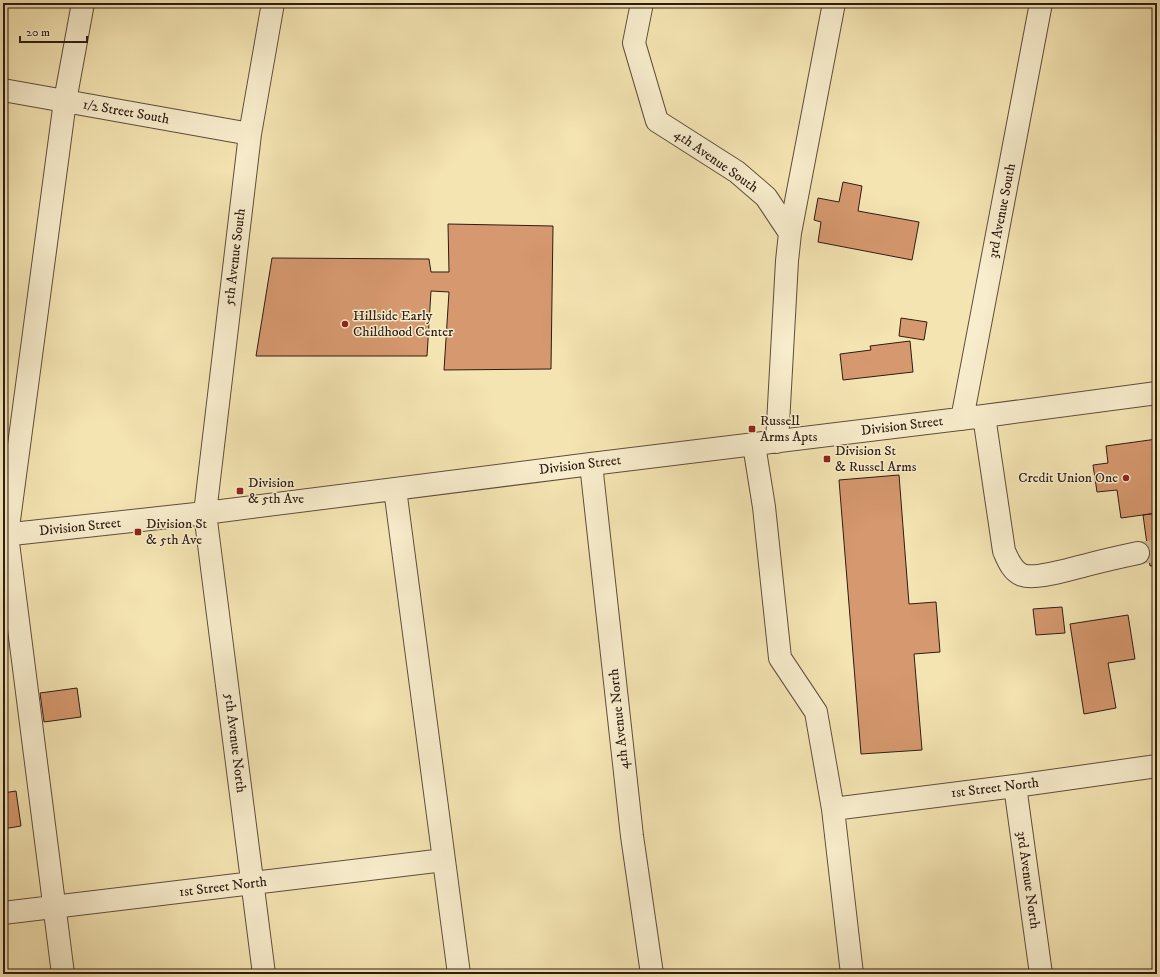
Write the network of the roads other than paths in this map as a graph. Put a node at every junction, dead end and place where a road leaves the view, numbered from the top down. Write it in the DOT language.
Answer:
graph roads {
  1 [pos="83,3"];
  2 [pos="273,3"];
  3 [pos="642,3"];
  4 [pos="834,3"];
  5 [pos="1041,3"];
  6 [pos="3,90"];
  7 [pos="65,101"];
  8 [pos="250,134"];
  9 [pos="790,233"];
  10 [pos="1157,393"];
  11 [pos="984,416"];
  12 [pos="962,419"];
  13 [pos="777,442"];
  14 [pos="754,444"];
  15 [pos="591,464"];
  16 [pos="396,489"];
  17 [pos="205,513"];
  18 [pos="5,535"];
  19 [pos="1138,553"];
  20 [pos="1157,766"];
  21 [pos="1015,786"];
  22 [pos="833,809"];
  23 [pos="444,860"];
  24 [pos="252,883"];
  25 [pos="54,906"];
  26 [pos="3,913"];
  27 [pos="63,974"];
  28 [pos="264,974"];
  29 [pos="459,974"];
  30 [pos="652,974"];
  31 [pos="852,974"];
  32 [pos="1041,974"];
  1 -- 7 [label="street"];
  2 -- 8 [label="street, 5th Avenue South"];
  3 -- 9 [label="street, 4th Avenue South"];
  4 -- 9 [label="street"];
  5 -- 12 [label="street, 3rd Avenue South"];
  6 -- 7 [label="street, 1/2 Street South"];
  7 -- 8 [label="street, 1/2 Street South"];
  7 -- 18 [label="street"];
  8 -- 17 [label="street, 5th Avenue South"];
  9 -- 13 [label="street"];
  10 -- 11 [label="street, Division Street"];
  11 -- 12 [label="street, Division Street"];
  11 -- 19 [label="street"];
  12 -- 13 [label="street, Division Street"];
  13 -- 14 [label="street, Division Street"];
  14 -- 15 [label="street, Division Street"];
  14 -- 22 [label="street"];
  15 -- 16 [label="street, Division Street"];
  15 -- 30 [label="street, 4th Avenue North"];
  16 -- 17 [label="street, Division Street"];
  16 -- 23 [label="street"];
  17 -- 18 [label="street, Division Street"];
  17 -- 24 [label="street, 5th Avenue North"];
  18 -- 25 [label="street"];
  20 -- 21 [label="street, 1st Street North"];
  21 -- 22 [label="street, 1st Street North"];
  21 -- 32 [label="street, 3rd Avenue North"];
  22 -- 31 [label="street"];
  23 -- 24 [label="street, 1st Street North"];
  23 -- 29 [label="street"];
  24 -- 25 [label="street, 1st Street North"];
  24 -- 28 [label="street, 5th Avenue North"];
  25 -- 26 [label="street, 1st Street North"];
  25 -- 27 [label="street"];
}
